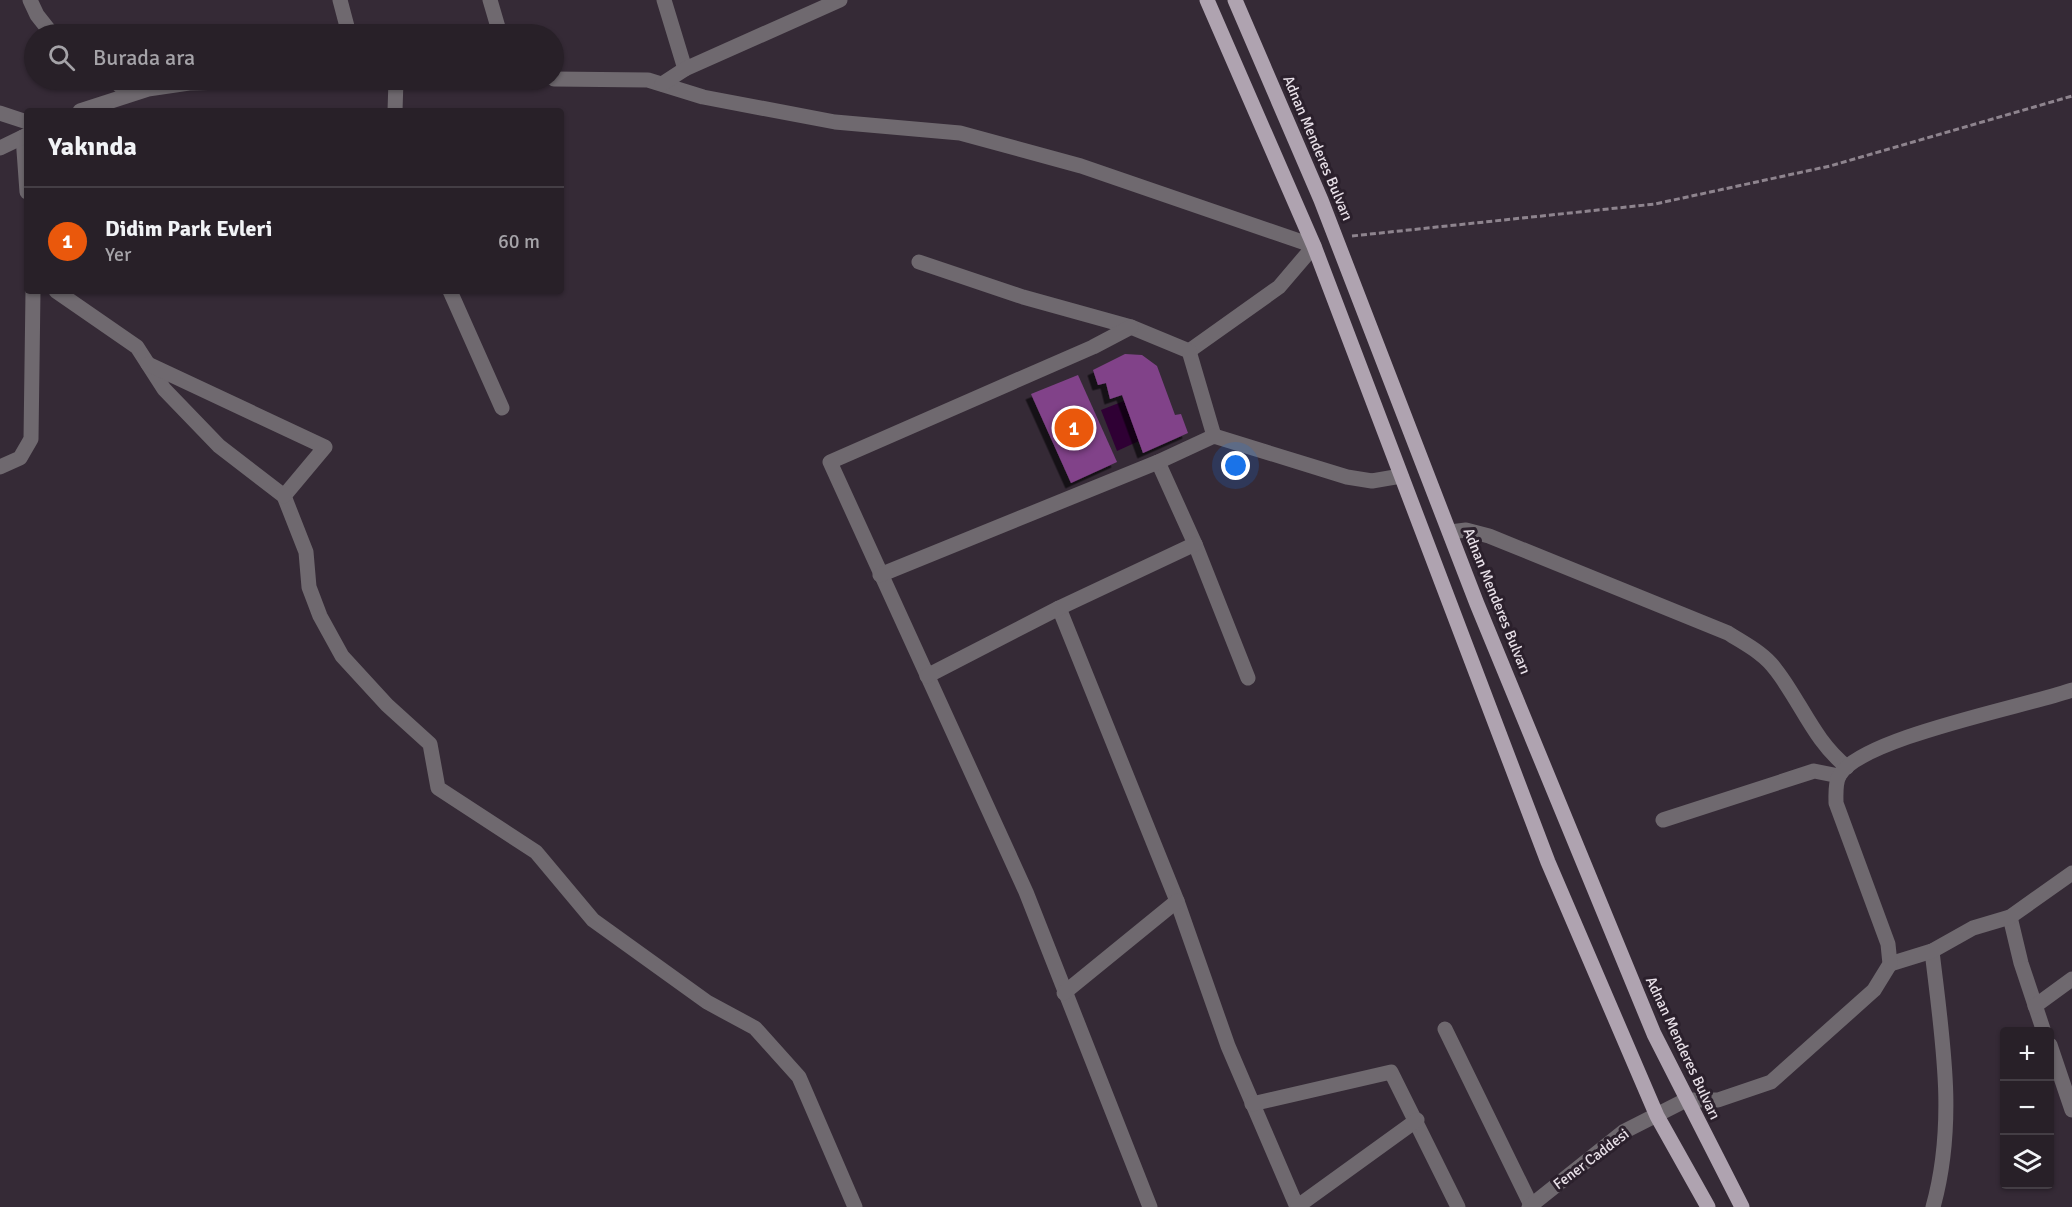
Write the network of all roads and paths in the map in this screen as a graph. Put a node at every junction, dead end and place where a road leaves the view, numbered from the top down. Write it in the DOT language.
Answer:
graph roads {
  1 [pos="30,0"];
  2 [pos="340,0"];
  3 [pos="490,0"];
  4 [pos="664,0"];
  5 [pos="840,0"];
  6 [pos="1207,0"];
  7 [pos="1235,0"];
  8 [pos="44,24"];
  9 [pos="346,24"];
  10 [pos="497,24"];
  11 [pos="685,69"];
  12 [pos="564,79"];
  13 [pos="662,84"];
  14 [pos="125,90"];
  15 [pos="142,90"];
  16 [pos="396,90"];
  17 [pos="130,94"];
  18 [pos="2072,96"];
  19 [pos="89,108"];
  20 [pos="395,108"];
  21 [pos="0,113"];
  22 [pos="24,121"];
  23 [pos="24,136"];
  24 [pos="0,148"];
  25 [pos="1336,237"];
  26 [pos="1314,246"];
  27 [pos="919,262"];
  28 [pos="33,294"];
  29 [pos="60,294"];
  30 [pos="451,294"];
  31 [pos="1131,327"];
  32 [pos="1189,351"];
  33 [pos="148,364"];
  34 [pos="502,408"];
  35 [pos="1214,436"];
  36 [pos="1158,462"];
  37 [pos="0,467"];
  38 [pos="1401,476"];
  39 [pos="284,496"];
  40 [pos="1450,532"];
  41 [pos="1195,544"];
  42 [pos="880,575"];
  43 [pos="1059,609"];
  44 [pos="927,676"];
  45 [pos="1248,678"];
  46 [pos="2071,693"];
  47 [pos="1843,772"];
  48 [pos="1663,820"];
  49 [pos="2072,873"];
  50 [pos="1177,901"];
  51 [pos="2010,917"];
  52 [pos="1932,951"];
  53 [pos="1890,964"];
  54 [pos="2072,979"];
  55 [pos="1064,993"];
  56 [pos="2035,1006"];
  57 [pos="2042,1027"];
  58 [pos="1445,1029"];
  59 [pos="2054,1059"];
  60 [pos="1686,1100"];
  61 [pos="1252,1104"];
  62 [pos="2072,1110"];
  63 [pos="1656,1116"];
  64 [pos="1417,1120"];
  65 [pos="1530,1206"];
  66 [pos="855,1207"];
  67 [pos="1150,1207"];
  68 [pos="1298,1207"];
  69 [pos="1458,1207"];
  70 [pos="1708,1207"];
  71 [pos="1742,1207"];
  72 [pos="1933,1207"];
  1 -- 8 [label="street"];
  2 -- 9 [label="street"];
  3 -- 10 [label="street"];
  4 -- 11 [label="street"];
  5 -- 11 [label="street"];
  6 -- 26 [label="main road"];
  7 -- 25 [label="main road, Adnan Menderes Bulvarı"];
  11 -- 13 [label="street"];
  12 -- 13 [label="street"];
  13 -- 26 [label="street"];
  14 -- 17 [label="street"];
  15 -- 17 [label="street"];
  16 -- 20 [label="street"];
  17 -- 19 [label="street"];
  18 -- 25 [label="path"];
  21 -- 22 [label="street"];
  23 -- 24 [label="street"];
  25 -- 40 [label="main road, Adnan Menderes Bulvarı"];
  26 -- 32 [label="street"];
  26 -- 38 [label="main road"];
  27 -- 31 [label="street"];
  28 -- 37 [label="street"];
  29 -- 33 [label="street"];
  30 -- 34 [label="street"];
  31 -- 32 [label="street"];
  31 -- 42 [label="street"];
  32 -- 35 [label="street"];
  33 -- 39 [label="street"];
  33 -- 39 [label="street"];
  35 -- 36 [label="street"];
  35 -- 38 [label="street"];
  36 -- 41 [label="street"];
  36 -- 42 [label="street"];
  38 -- 63 [label="main road"];
  39 -- 66 [label="street"];
  40 -- 47 [label="street"];
  40 -- 60 [label="main road, Adnan Menderes Bulvarı"];
  41 -- 43 [label="street"];
  41 -- 45 [label="street"];
  42 -- 44 [label="street"];
  43 -- 44 [label="street"];
  43 -- 50 [label="street"];
  44 -- 55 [label="street"];
  46 -- 47 [label="street"];
  47 -- 48 [label="street"];
  47 -- 53 [label="street"];
  49 -- 51 [label="street"];
  50 -- 55 [label="street"];
  50 -- 61 [label="street"];
  51 -- 52 [label="street"];
  51 -- 56 [label="street"];
  52 -- 53 [label="street"];
  52 -- 72 [label="street"];
  53 -- 60 [label="street"];
  54 -- 56 [label="street"];
  55 -- 67 [label="street"];
  56 -- 57 [label="street"];
  58 -- 65 [label="street"];
  59 -- 62 [label="street"];
  60 -- 63 [label="street, Fener Caddesi"];
  60 -- 71 [label="main road, Adnan Menderes Bulvarı"];
  61 -- 64 [label="street"];
  61 -- 68 [label="street"];
  63 -- 65 [label="street, Fener Caddesi"];
  63 -- 70 [label="main road"];
  64 -- 68 [label="street"];
  64 -- 69 [label="street"];
}
